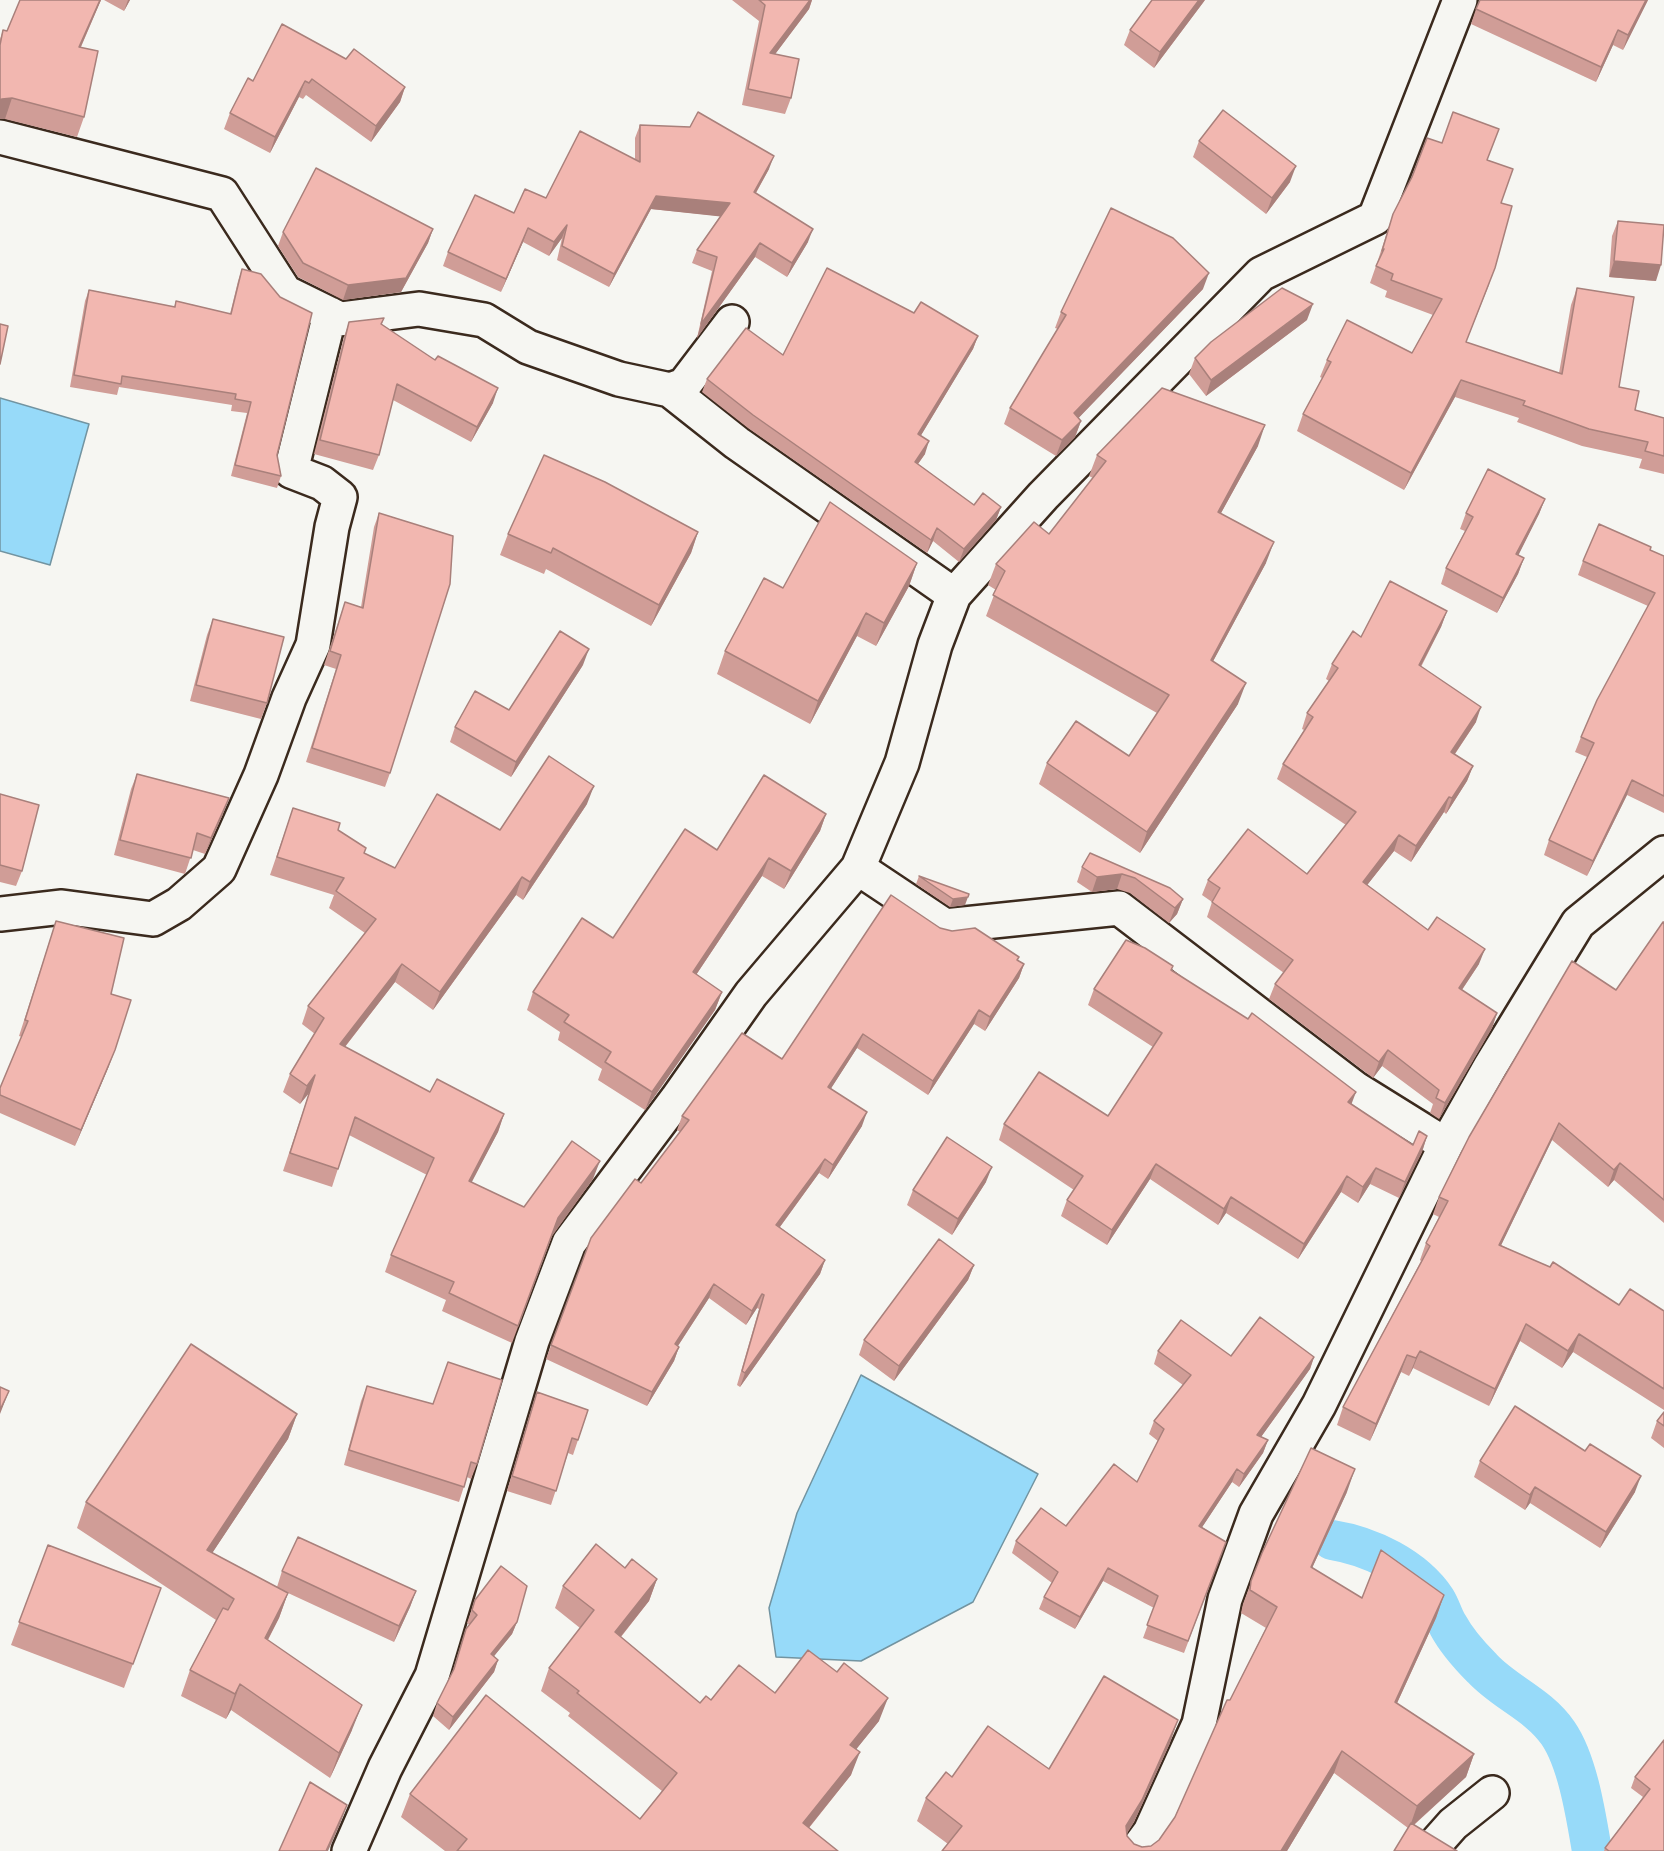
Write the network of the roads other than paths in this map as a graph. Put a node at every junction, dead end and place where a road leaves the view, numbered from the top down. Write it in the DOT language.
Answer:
graph roads {
  1 [pos="1460,0"];
  2 [pos="0,137"];
  3 [pos="330,314"];
  4 [pos="732,322"];
  5 [pos="670,390"];
  6 [pos="954,595"];
  7 [pos="1664,853"];
  8 [pos="858,868"];
  9 [pos="0,914"];
  10 [pos="1446,1145"];
  11 [pos="1492,1792"];
  12 [pos="349,1851"];
  13 [pos="1136,1851"];
  14 [pos="1429,1851"];
  1 -- 6 [label="street"];
  2 -- 3 [label="street"];
  3 -- 5 [label="street"];
  3 -- 9 [label="street"];
  4 -- 5 [label="street"];
  5 -- 6 [label="street"];
  6 -- 8 [label="street"];
  7 -- 10 [label="street"];
  8 -- 10 [label="street"];
  8 -- 12 [label="street"];
  10 -- 13 [label="street"];
  11 -- 14 [label="street"];
}
